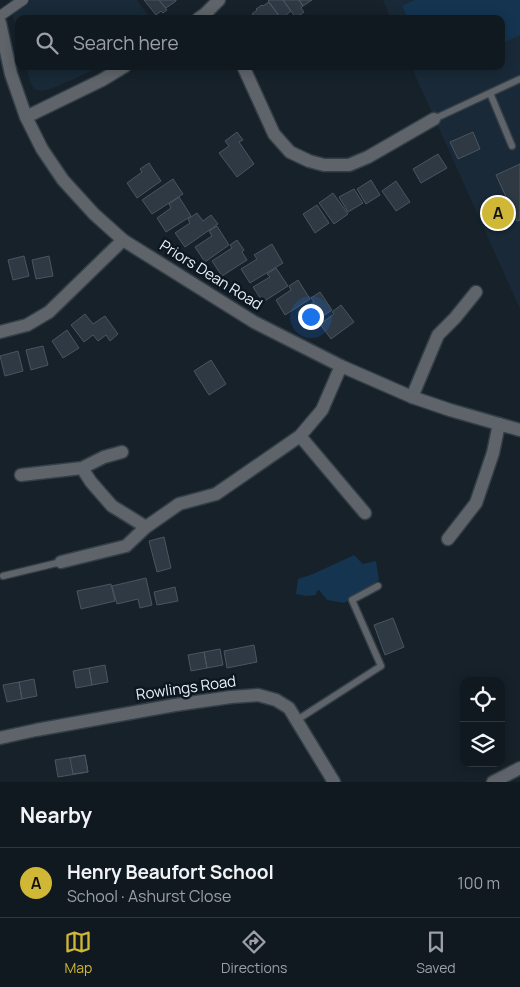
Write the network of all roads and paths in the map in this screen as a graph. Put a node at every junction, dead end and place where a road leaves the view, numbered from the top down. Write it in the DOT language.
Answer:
graph roads {
  1 [pos="23,0"];
  2 [pos="219,0"];
  3 [pos="206,15"];
  4 [pos="0,16"];
  5 [pos="0,23"];
  6 [pos="2,48"];
  7 [pos="118,70"];
  8 [pos="245,70"];
  9 [pos="520,79"];
  10 [pos="490,93"];
  11 [pos="26,117"];
  12 [pos="434,119"];
  13 [pos="512,146"];
  14 [pos="123,240"];
  15 [pos="476,292"];
  16 [pos="0,332"];
  17 [pos="341,366"];
  18 [pos="412,397"];
  19 [pos="499,424"];
  20 [pos="520,430"];
  21 [pos="300,436"];
  22 [pos="122,452"];
  23 [pos="82,468"];
  24 [pos="21,475"];
  25 [pos="366,513"];
  26 [pos="146,527"];
  27 [pos="448,538"];
  28 [pos="62,562"];
  29 [pos="3,576"];
  30 [pos="378,586"];
  31 [pos="297,720"];
  32 [pos="0,738"];
  33 [pos="515,775"];
  34 [pos="334,782"];
  35 [pos="493,782"];
  1 -- 4 [label="street"];
  2 -- 3 [label="street"];
  5 -- 6 [label="street, Priors Dean Road"];
  6 -- 11 [label="street, Priors Dean Road"];
  7 -- 11 [label="street"];
  8 -- 12 [label="street"];
  9 -- 10 [label="lane"];
  10 -- 12 [label="lane"];
  10 -- 13 [label="lane"];
  11 -- 14 [label="street, Priors Dean Road"];
  14 -- 16 [label="street"];
  14 -- 17 [label="street, Priors Dean Road"];
  15 -- 18 [label="street"];
  17 -- 18 [label="street, Priors Dean Road"];
  17 -- 21 [label="street"];
  18 -- 19 [label="street, Priors Dean Road"];
  19 -- 20 [label="street, Priors Dean Road"];
  19 -- 27 [label="street"];
  21 -- 25 [label="street"];
  21 -- 26 [label="street"];
  22 -- 23 [label="street"];
  23 -- 24 [label="street"];
  23 -- 26 [label="street"];
  26 -- 28 [label="street"];
  28 -- 29 [label="lane"];
  30 -- 31 [label="lane"];
  31 -- 32 [label="street, Rowlings Road"];
  31 -- 34 [label="street, Rowlings Road"];
  33 -- 35 [label="street"];
}
